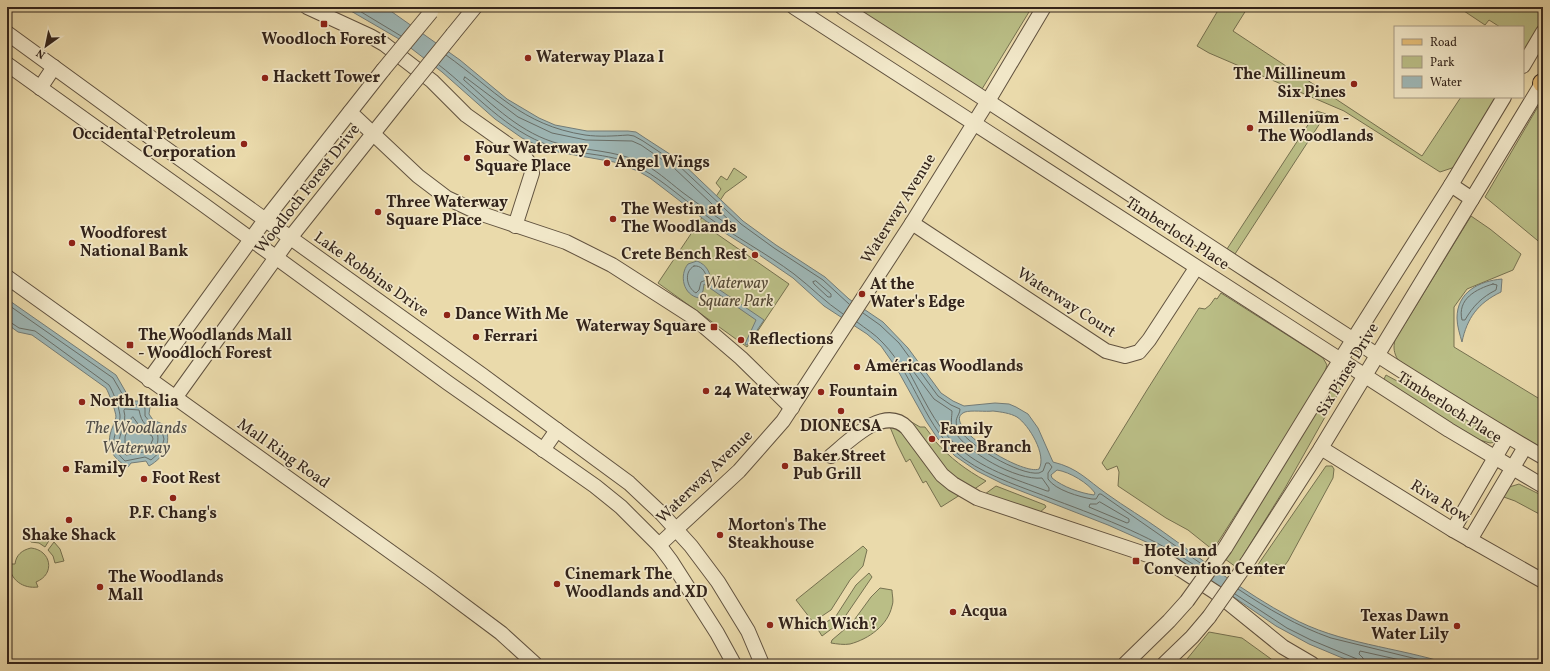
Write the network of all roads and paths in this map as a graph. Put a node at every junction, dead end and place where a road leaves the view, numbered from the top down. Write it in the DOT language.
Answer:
graph roads {
  1 [pos="307,7"];
  2 [pos="475,7"];
  3 [pos="794,7"];
  4 [pos="842,7"];
  5 [pos="1044,7"];
  6 [pos="432,9"];
  7 [pos="1543,32"];
  8 [pos="7,33"];
  9 [pos="7,64"];
  10 [pos="1524,64"];
  11 [pos="54,67"];
  12 [pos="1543,83"];
  13 [pos="40,88"];
  14 [pos="1503,98"];
  15 [pos="988,101"];
  16 [pos="350,112"];
  17 [pos="974,122"];
  18 [pos="373,134"];
  19 [pos="164,148"];
  20 [pos="148,165"];
  21 [pos="1451,185"];
  22 [pos="1472,199"];
  23 [pos="265,220"];
  24 [pos="912,223"];
  25 [pos="515,226"];
  26 [pos="290,238"];
  27 [pos="252,239"];
  28 [pos="276,257"];
  29 [pos="1196,268"];
  30 [pos="7,277"];
  31 [pos="1353,340"];
  32 [pos="1377,355"];
  33 [pos="1341,359"];
  34 [pos="1365,374"];
  35 [pos="149,380"];
  36 [pos="175,398"];
  37 [pos="792,408"];
  38 [pos="557,430"];
  39 [pos="1507,437"];
  40 [pos="1525,447"];
  41 [pos="1321,448"];
  42 [pos="543,450"];
  43 [pos="831,456"];
  44 [pos="1495,458"];
  45 [pos="1543,458"];
  46 [pos="1512,468"];
  47 [pos="1543,486"];
  48 [pos="676,529"];
  49 [pos="1453,530"];
  50 [pos="1470,540"];
  51 [pos="659,545"];
  52 [pos="1543,581"];
  53 [pos="535,664"];
  54 [pos="734,664"];
  55 [pos="762,664"];
  56 [pos="1126,664"];
  57 [pos="1164,664"];
  58 [pos="1312,664"];
  1 -- 25 [label="street"];
  2 -- 18 [label="street, Woodloch Forest Drive, bridge"];
  3 -- 17 [label="street, Timberloch Place"];
  4 -- 15 [label="street, Timberloch Place"];
  5 -- 15 [label="street, Waterway Avenue"];
  6 -- 16 [label="street, Woodloch Forest Drive, bridge"];
  7 -- 10 [label="street"];
  8 -- 11 [label="street, Lake Robbins Drive"];
  9 -- 13 [label="street"];
  11 -- 13 [label="street"];
  11 -- 19 [label="street, Lake Robbins Drive"];
  12 -- 22 [label="street, Six Pines Drive"];
  13 -- 20 [label="street"];
  14 -- 21 [label="street, Six Pines Drive"];
  15 -- 17 [label="street, Waterway Avenue"];
  15 -- 31 [label="street, Timberloch Place"];
  16 -- 18 [label="street"];
  16 -- 23 [label="street, Woodloch Forest Drive"];
  17 -- 24 [label="street, Waterway Avenue"];
  17 -- 29 [label="street, Timberloch Place"];
  18 -- 25 [label="street"];
  18 -- 26 [label="street, Woodloch Forest Drive"];
  19 -- 20 [label="street"];
  19 -- 23 [label="street, Lake Robbins Drive"];
  20 -- 27 [label="street"];
  21 -- 22 [label="street"];
  21 -- 31 [label="street, Six Pines Drive"];
  22 -- 32 [label="street, Six Pines Drive"];
  23 -- 26 [label="street, Lake Robbins Drive"];
  23 -- 27 [label="street, Woodloch Forest Drive"];
  24 -- 29 [label="street, Waterway Court"];
  24 -- 37 [label="street, Waterway Avenue"];
  25 -- 37 [label="street"];
  26 -- 28 [label="street, Woodloch Forest Drive"];
  26 -- 38 [label="street, Lake Robbins Drive"];
  27 -- 28 [label="street"];
  27 -- 35 [label="street, Woodloch Forest Drive"];
  28 -- 36 [label="street, Woodloch Forest Drive"];
  28 -- 42 [label="street"];
  29 -- 33 [label="street, Timberloch Place"];
  30 -- 35 [label="street, Mall Ring Road"];
  31 -- 32 [label="street, Timberloch Place"];
  31 -- 33 [label="street, Six Pines Drive"];
  32 -- 34 [label="street, Six Pines Drive"];
  32 -- 39 [label="street, Timberloch Place"];
  33 -- 34 [label="street, Timberloch Place"];
  33 -- 56 [label="street, Six Pines Drive, bridge"];
  34 -- 41 [label="street, Six Pines Drive"];
  34 -- 44 [label="street, Timberloch Place"];
  35 -- 36 [label="street, Mall Ring Road"];
  36 -- 53 [label="street, Mall Ring Road"];
  37 -- 48 [label="street, Waterway Avenue"];
  38 -- 42 [label="street"];
  38 -- 48 [label="street, Lake Robbins Drive"];
  39 -- 40 [label="street, Timberloch Place"];
  39 -- 44 [label="street"];
  40 -- 45 [label="street, Timberloch Place"];
  40 -- 46 [label="street"];
  41 -- 49 [label="street, Riva Row"];
  41 -- 57 [label="street, Six Pines Drive, bridge"];
  42 -- 51 [label="street"];
  43 -- 58 [label="street"];
  44 -- 46 [label="street, Timberloch Place"];
  44 -- 49 [label="street"];
  46 -- 47 [label="street, Timberloch Place"];
  46 -- 50 [label="street"];
  48 -- 51 [label="street, Waterway Avenue"];
  48 -- 55 [label="street, Lake Robbins Drive"];
  49 -- 50 [label="street, Riva Row"];
  50 -- 52 [label="street, Riva Row"];
  51 -- 54 [label="street"];
}
